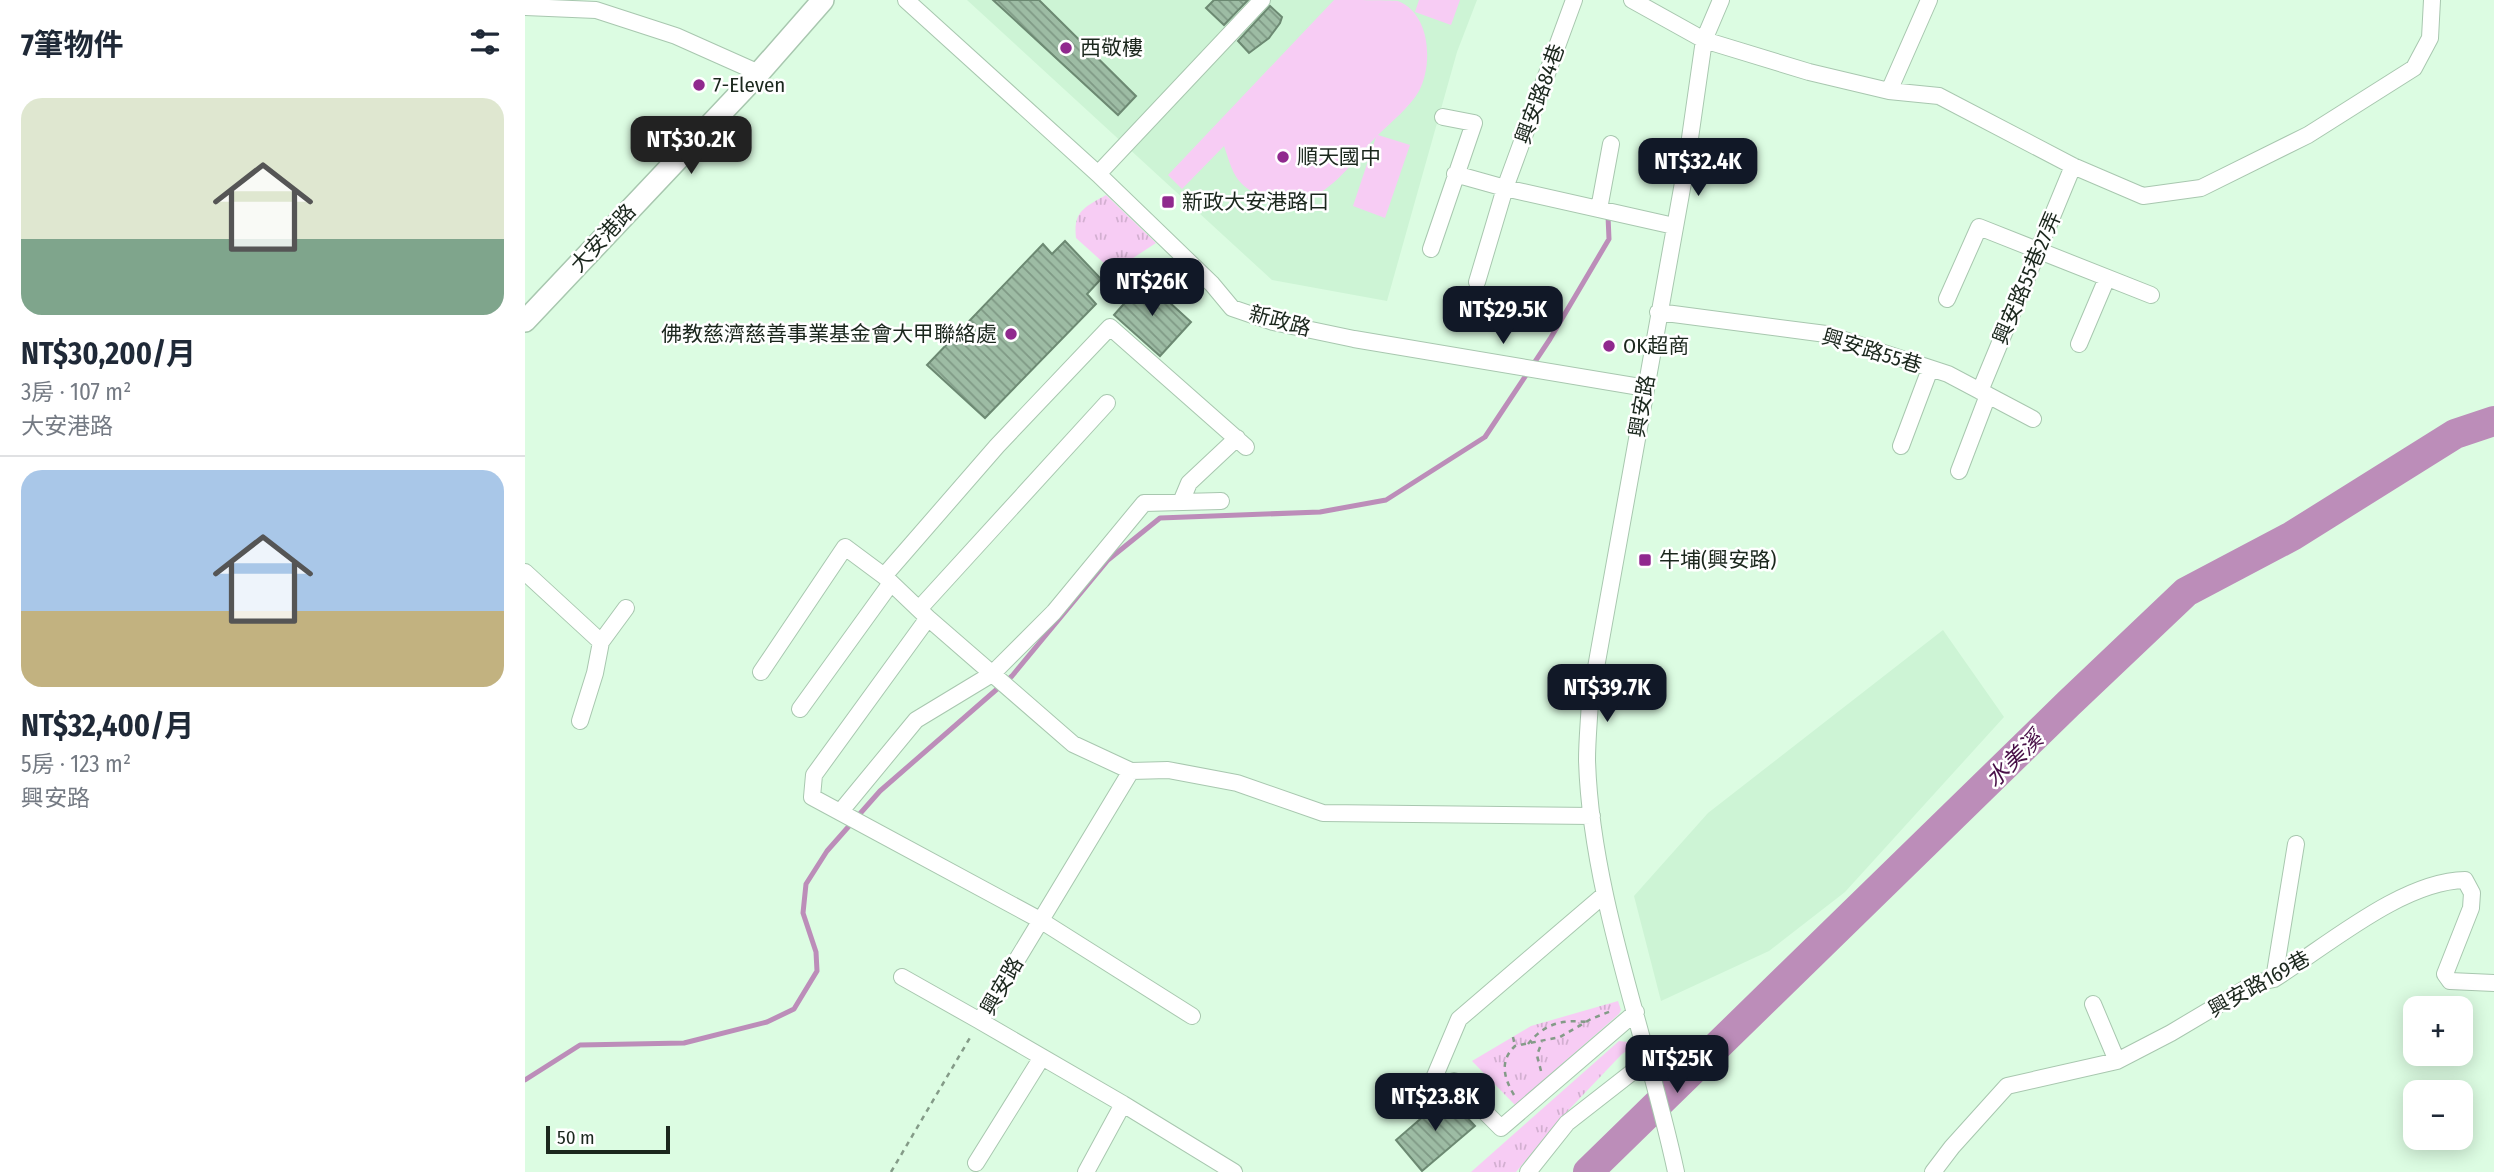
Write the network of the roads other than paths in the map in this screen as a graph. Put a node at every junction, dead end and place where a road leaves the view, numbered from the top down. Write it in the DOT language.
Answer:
graph roads {
  1 [pos="823,0"];
  2 [pos="906,0"];
  3 [pos="1262,0"];
  4 [pos="1574,0"];
  5 [pos="1632,0"];
  6 [pos="1721,0"];
  7 [pos="1929,0"];
  8 [pos="2432,0"];
  9 [pos="525,7"];
  10 [pos="1705,40"];
  11 [pos="759,73"];
  12 [pos="1889,91"];
  13 [pos="1444,117"];
  14 [pos="1611,144"];
  15 [pos="2073,166"];
  16 [pos="1098,174"];
  17 [pos="1455,174"];
  18 [pos="1505,188"];
  19 [pos="1599,209"];
  20 [pos="1674,226"];
  21 [pos="1431,249"];
  22 [pos="2039,252"];
  23 [pos="2107,278"];
  24 [pos="1477,282"];
  25 [pos="2151,295"];
  26 [pos="1947,299"];
  27 [pos="1658,312"];
  28 [pos="525,321"];
  29 [pos="2079,344"];
  30 [pos="1930,369"];
  31 [pos="1646,388"];
  32 [pos="1984,393"];
  33 [pos="1107,402"];
  34 [pos="2033,419"];
  35 [pos="1901,446"];
  36 [pos="1959,471"];
  37 [pos="1221,501"];
  38 [pos="1181,502"];
  39 [pos="525,572"];
  40 [pos="888,579"];
  41 [pos="626,608"];
  42 [pos="924,613"];
  43 [pos="601,642"];
  44 [pos="761,672"];
  45 [pos="992,674"];
  46 [pos="800,709"];
  47 [pos="580,721"];
  48 [pos="1131,771"];
  49 [pos="841,811"];
  50 [pos="1592,816"];
  51 [pos="2296,844"];
  52 [pos="1605,894"];
  53 [pos="1040,920"];
  54 [pos="902,977"];
  55 [pos="2274,979"];
  56 [pos="2494,983"];
  57 [pos="2093,1004"];
  58 [pos="1636,1012"];
  59 [pos="1192,1016"];
  60 [pos="980,1021"];
  61 [pos="1042,1057"];
  62 [pos="1649,1059"];
  63 [pos="2117,1061"];
  64 [pos="1454,1081"];
  65 [pos="1429,1090"];
  66 [pos="1123,1104"];
  67 [pos="977,1163"];
  68 [pos="1086,1172"];
  69 [pos="1234,1172"];
  70 [pos="1528,1172"];
  71 [pos="1677,1172"];
  72 [pos="1933,1172"];
  1 -- 11 [label="main road, 大安港路"];
  2 -- 16 [label="street, 新政路"];
  3 -- 16 [label="street"];
  4 -- 18 [label="street, 興安路84巷"];
  5 -- 10 [label="street"];
  6 -- 10 [label="street, 興安路"];
  7 -- 12 [label="street"];
  8 -- 15 [label="street"];
  9 -- 11 [label="street"];
  10 -- 12 [label="street"];
  10 -- 20 [label="street, 興安路"];
  11 -- 28 [label="main road, 大安港路"];
  12 -- 15 [label="street"];
  13 -- 17 [label="street"];
  14 -- 19 [label="street"];
  15 -- 22 [label="street, 興安路55巷27弄"];
  16 -- 31 [label="street, 新政路"];
  17 -- 18 [label="street"];
  17 -- 21 [label="street"];
  18 -- 19 [label="street"];
  18 -- 24 [label="street, 興安路84巷"];
  19 -- 20 [label="street"];
  20 -- 27 [label="street, 興安路"];
  22 -- 23 [label="street"];
  22 -- 26 [label="street"];
  22 -- 32 [label="street, 興安路55巷27弄"];
  23 -- 25 [label="street"];
  23 -- 29 [label="street"];
  27 -- 30 [label="street, 興安路55巷"];
  27 -- 31 [label="street, 興安路"];
  30 -- 32 [label="street, 興安路55巷"];
  30 -- 35 [label="street"];
  31 -- 50 [label="street, 興安路"];
  32 -- 34 [label="street, 興安路55巷"];
  32 -- 36 [label="street, 興安路55巷27弄"];
  33 -- 42 [label="street"];
  37 -- 38 [label="street"];
  38 -- 40 [label="street"];
  38 -- 45 [label="street"];
  39 -- 43 [label="street"];
  40 -- 42 [label="street"];
  40 -- 44 [label="street"];
  40 -- 46 [label="street"];
  41 -- 43 [label="street"];
  42 -- 45 [label="street"];
  42 -- 49 [label="street"];
  43 -- 47 [label="street"];
  45 -- 48 [label="street"];
  45 -- 49 [label="street"];
  48 -- 50 [label="street"];
  48 -- 53 [label="street, 興安路"];
  49 -- 53 [label="street"];
  50 -- 52 [label="street, 興安路"];
  51 -- 55 [label="street"];
  52 -- 58 [label="street, 興安路"];
  52 -- 65 [label="street"];
  53 -- 59 [label="street"];
  53 -- 60 [label="street, 興安路"];
  54 -- 60 [label="street"];
  55 -- 56 [label="street, 興安路169巷"];
  55 -- 63 [label="street, 興安路169巷"];
  57 -- 63 [label="street"];
  58 -- 62 [label="street, 興安路"];
  58 -- 64 [label="street"];
  60 -- 61 [label="street, 興安路"];
  61 -- 66 [label="street, 興安路"];
  61 -- 67 [label="street"];
  62 -- 70 [label="street"];
  62 -- 71 [label="street, 興安路"];
  63 -- 72 [label="street, 興安路169巷"];
  66 -- 68 [label="street"];
  66 -- 69 [label="street, 興安路"];
}
